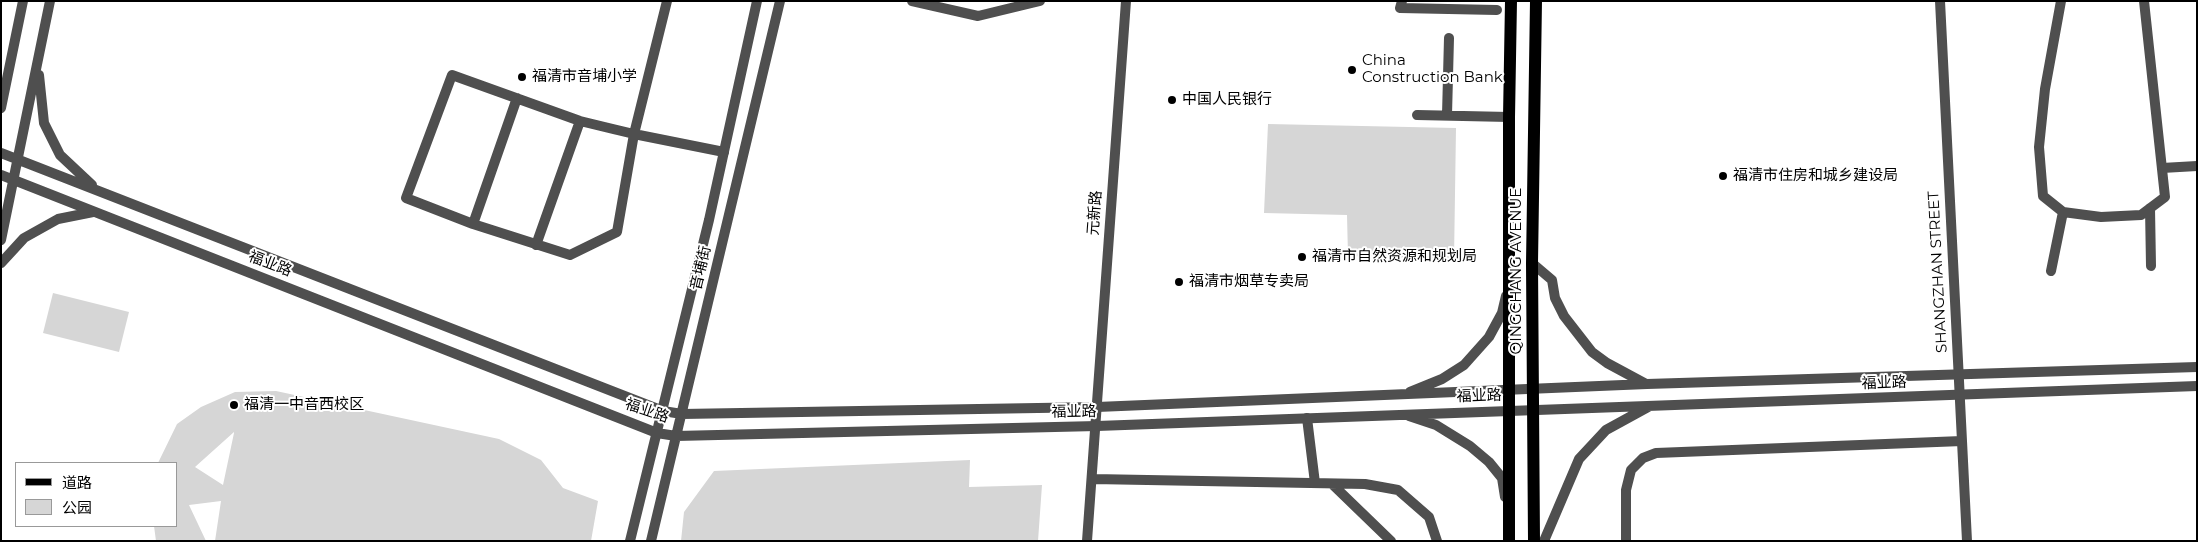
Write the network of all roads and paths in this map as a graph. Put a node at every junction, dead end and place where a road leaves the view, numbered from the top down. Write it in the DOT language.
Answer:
graph roads {
  1 [pos="23,1"];
  2 [pos="50,1"];
  3 [pos="668,1"];
  4 [pos="757,1"];
  5 [pos="780,1"];
  6 [pos="912,1"];
  7 [pos="1040,1"];
  8 [pos="1126,1"];
  9 [pos="1402,1"];
  10 [pos="1511,1"];
  11 [pos="1536,1"];
  12 [pos="1940,1"];
  13 [pos="2061,1"];
  14 [pos="2144,1"];
  15 [pos="1452,5"];
  16 [pos="1497,10"];
  17 [pos="1449,38"];
  18 [pos="14,46"];
  19 [pos="38,60"];
  20 [pos="1,68"];
  21 [pos="516,98"];
  22 [pos="1,108"];
  23 [pos="1417,115"];
  24 [pos="1447,115"];
  25 [pos="1509,117"];
  26 [pos="580,121"];
  27 [pos="634,134"];
  28 [pos="724,152"];
  29 [pos="1,153"];
  30 [pos="18,159"];
  31 [pos="2197,166"];
  32 [pos="2162,168"];
  33 [pos="1,175"];
  34 [pos="14,180"];
  35 [pos="99,190"];
  36 [pos="2150,208"];
  37 [pos="95,211"];
  38 [pos="2064,212"];
  39 [pos="473,224"];
  40 [pos="1,240"];
  41 [pos="536,246"];
  42 [pos="1,263"];
  43 [pos="1532,263"];
  44 [pos="2151,266"];
  45 [pos="2051,271"];
  46 [pos="1510,285"];
  47 [pos="2197,367"];
  48 [pos="1958,374"];
  49 [pos="1647,384"];
  50 [pos="2197,386"];
  51 [pos="1533,389"];
  52 [pos="1509,390"];
  53 [pos="1401,395"];
  54 [pos="1959,396"];
  55 [pos="1650,405"];
  56 [pos="1097,407"];
  57 [pos="1533,409"];
  58 [pos="1509,410"];
  59 [pos="663,411"];
  60 [pos="682,414"];
  61 [pos="1403,414"];
  62 [pos="1307,418"];
  63 [pos="1097,426"];
  64 [pos="657,433"];
  65 [pos="676,436"];
  66 [pos="1962,441"];
  67 [pos="1093,479"];
  68 [pos="1315,483"];
  69 [pos="1332,484"];
  70 [pos="1509,519"];
  71 [pos="630,541"];
  72 [pos="651,541"];
  73 [pos="1087,541"];
  74 [pos="1390,541"];
  75 [pos="1437,541"];
  76 [pos="1509,541"];
  77 [pos="1534,541"];
  78 [pos="1544,541"];
  79 [pos="1626,541"];
  80 [pos="1967,541"];
  1 -- 18 [label="street"];
  2 -- 19 [label="street"];
  3 -- 27 [label="street"];
  4 -- 28 [label="street, 音埔街"];
  5 -- 60 [label="street, 音埔街"];
  6 -- 7 [label="street"];
  8 -- 56 [label="street, 元新路"];
  9 -- 15 [label="street"];
  10 -- 25 [label="main road, QINGCHANG AVENUE"];
  11 -- 43 [label="main road, QINGCHANG AVENUE"];
  12 -- 48 [label="street, SHANGZHAN STREET"];
  13 -- 38 [label="street"];
  14 -- 32 [label="street"];
  15 -- 16 [label="street"];
  17 -- 24 [label="street"];
  18 -- 20 [label="street"];
  18 -- 22 [label="street"];
  19 -- 30 [label="street"];
  19 -- 35 [label="street"];
  21 -- 26 [label="street"];
  21 -- 39 [label="street"];
  21 -- 39 [label="street"];
  23 -- 24 [label="street"];
  24 -- 25 [label="street"];
  25 -- 46 [label="main road, QINGCHANG AVENUE"];
  26 -- 27 [label="street"];
  26 -- 41 [label="street"];
  27 -- 28 [label="street"];
  27 -- 41 [label="street"];
  28 -- 59 [label="street, 音埔街"];
  29 -- 30 [label="street, 福业路"];
  30 -- 34 [label="street"];
  30 -- 35 [label="street, 福业路"];
  31 -- 32 [label="street"];
  32 -- 36 [label="street"];
  33 -- 34 [label="street, 福业路"];
  34 -- 37 [label="street, 福业路"];
  34 -- 40 [label="street"];
  35 -- 59 [label="street, 福业路"];
  36 -- 38 [label="street"];
  36 -- 44 [label="street"];
  37 -- 42 [label="street"];
  37 -- 64 [label="street, 福业路"];
  38 -- 45 [label="street"];
  39 -- 41 [label="street"];
  43 -- 49 [label="street"];
  43 -- 51 [label="main road, QINGCHANG AVENUE"];
  46 -- 52 [label="main road, QINGCHANG AVENUE"];
  46 -- 53 [label="street"];
  47 -- 48 [label="street, 福业路"];
  48 -- 49 [label="street, 福业路"];
  48 -- 54 [label="street, SHANGZHAN STREET"];
  49 -- 51 [label="street, 福业路"];
  50 -- 54 [label="street, 福业路"];
  51 -- 52 [label="street, 福业路"];
  51 -- 57 [label="main road, QINGCHANG AVENUE"];
  52 -- 53 [label="street, 福业路"];
  52 -- 58 [label="main road, QINGCHANG AVENUE"];
  53 -- 56 [label="street, 福业路"];
  54 -- 55 [label="street, 福业路"];
  54 -- 66 [label="street, SHANGZHAN STREET"];
  55 -- 57 [label="street, 福业路"];
  55 -- 78 [label="street"];
  56 -- 60 [label="street, 福业路"];
  56 -- 63 [label="street, 元新路"];
  57 -- 58 [label="street, 福业路"];
  57 -- 77 [label="main road, QINGCHANG AVENUE"];
  58 -- 61 [label="street, 福业路"];
  58 -- 70 [label="main road, QINGCHANG AVENUE"];
  59 -- 60 [label="street, 福业路"];
  59 -- 64 [label="street, 音埔街"];
  60 -- 65 [label="street, 音埔街"];
  61 -- 62 [label="street, 福业路"];
  61 -- 70 [label="street"];
  62 -- 63 [label="street, 福业路"];
  62 -- 68 [label="street"];
  63 -- 65 [label="street, 福业路"];
  63 -- 67 [label="street, 元新路"];
  64 -- 65 [label="street, 福业路"];
  64 -- 71 [label="street, 音埔街"];
  65 -- 72 [label="street, 音埔街"];
  66 -- 79 [label="street"];
  66 -- 80 [label="street, SHANGZHAN STREET"];
  67 -- 68 [label="street"];
  67 -- 73 [label="street, 元新路"];
  68 -- 69 [label="street"];
  69 -- 74 [label="street"];
  69 -- 75 [label="street"];
  70 -- 76 [label="main road, QINGCHANG AVENUE"];
}
